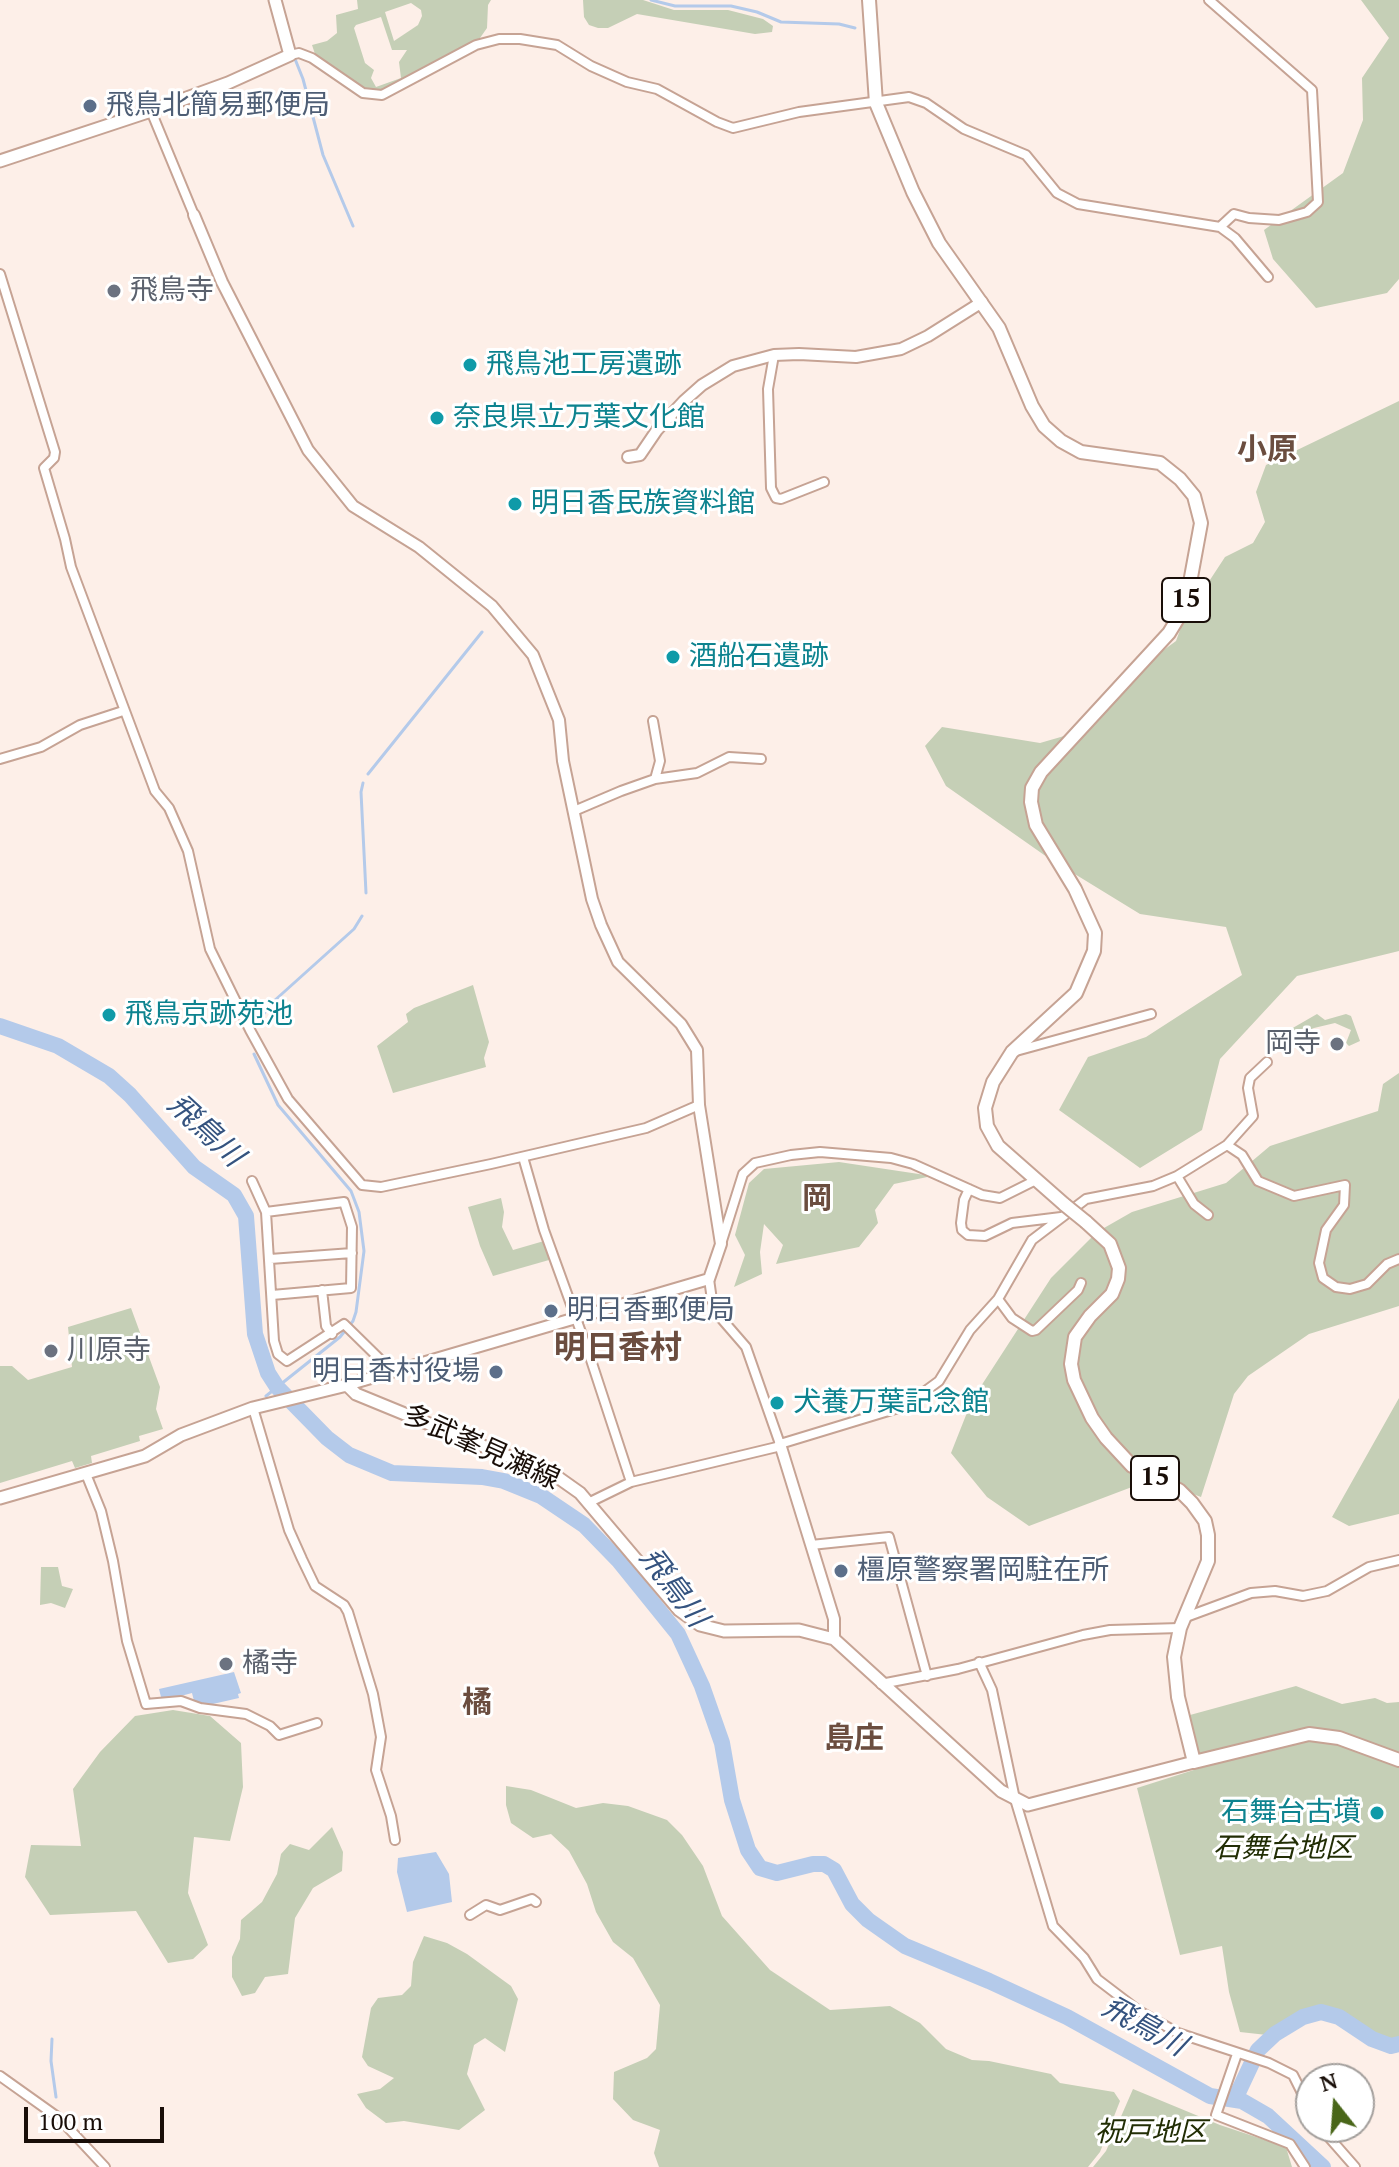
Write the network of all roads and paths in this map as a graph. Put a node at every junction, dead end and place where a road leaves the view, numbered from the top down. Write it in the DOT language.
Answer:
graph roads {
  1 [pos="275,0"];
  2 [pos="869,0"];
  3 [pos="1209,0"];
  4 [pos="290,55"];
  5 [pos="876,103"];
  6 [pos="151,111"];
  7 [pos="0,161"];
  8 [pos="194,215"];
  9 [pos="1220,227"];
  10 [pos="0,274"];
  11 [pos="1268,277"];
  12 [pos="982,302"];
  13 [pos="774,355"];
  14 [pos="628,457"];
  15 [pos="824,482"];
  16 [pos="123,711"];
  17 [pos="653,721"];
  18 [pos="0,759"];
  19 [pos="761,759"];
  20 [pos="655,779"];
  21 [pos="574,811"];
  22 [pos="1151,1014"];
  23 [pos="1012,1052"];
  24 [pos="1267,1062"];
  25 [pos="699,1105"];
  26 [pos="1227,1145"];
  27 [pos="523,1157"];
  28 [pos="1177,1176"];
  29 [pos="1036,1180"];
  30 [pos="252,1181"];
  31 [pos="969,1189"];
  32 [pos="1063,1211"];
  33 [pos="266,1212"];
  34 [pos="1208,1215"];
  35 [pos="721,1244"];
  36 [pos="352,1253"];
  37 [pos="270,1259"];
  38 [pos="1399,1259"];
  39 [pos="709,1279"];
  40 [pos="1081,1283"];
  41 [pos="322,1290"];
  42 [pos="272,1295"];
  43 [pos="998,1299"];
  44 [pos="575,1318"];
  45 [pos="332,1334"];
  46 [pos="392,1371"];
  47 [pos="347,1385"];
  48 [pos="253,1408"];
  49 [pos="780,1445"];
  50 [pos="86,1474"];
  51 [pos="631,1482"];
  52 [pos="0,1498"];
  53 [pos="588,1503"];
  54 [pos="811,1545"];
  55 [pos="1399,1560"];
  56 [pos="1183,1622"];
  57 [pos="834,1639"];
  58 [pos="979,1662"];
  59 [pos="927,1676"];
  60 [pos="881,1684"];
  61 [pos="317,1723"];
  62 [pos="1399,1760"];
  63 [pos="1194,1762"];
  64 [pos="1015,1799"];
  65 [pos="395,1840"];
  66 [pos="536,1902"];
  67 [pos="470,1915"];
  68 [pos="1237,2054"];
  69 [pos="0,2076"];
  70 [pos="1295,2079"];
  71 [pos="1334,2143"];
  72 [pos="105,2167"];
  73 [pos="1305,2167"];
  74 [pos="1355,2167"];
  1 -- 4 [label="main road"];
  2 -- 5 [label="main road, 15"];
  3 -- 9 [label="street"];
  4 -- 5 [label="street"];
  4 -- 6 [label="main road"];
  5 -- 9 [label="street"];
  5 -- 12 [label="main road, 15"];
  6 -- 7 [label="main road"];
  6 -- 8 [label="street"];
  8 -- 21 [label="street"];
  9 -- 11 [label="street"];
  10 -- 16 [label="street"];
  12 -- 13 [label="street"];
  12 -- 23 [label="main road, 15"];
  13 -- 14 [label="street"];
  13 -- 15 [label="street"];
  16 -- 18 [label="street"];
  16 -- 27 [label="street"];
  17 -- 20 [label="street"];
  19 -- 20 [label="street"];
  20 -- 21 [label="street"];
  21 -- 25 [label="street"];
  22 -- 23 [label="street"];
  23 -- 29 [label="main road, 15"];
  24 -- 26 [label="street"];
  25 -- 27 [label="street"];
  25 -- 35 [label="street"];
  26 -- 28 [label="street"];
  26 -- 38 [label="street"];
  27 -- 44 [label="street"];
  28 -- 32 [label="street"];
  28 -- 34 [label="street"];
  29 -- 31 [label="street"];
  29 -- 32 [label="main road, 15"];
  30 -- 33 [label="street"];
  31 -- 32 [label="street"];
  31 -- 35 [label="street"];
  32 -- 43 [label="street"];
  32 -- 56 [label="main road, 15, bridge"];
  33 -- 36 [label="street"];
  33 -- 37 [label="street"];
  35 -- 39 [label="street"];
  36 -- 37 [label="street"];
  36 -- 41 [label="street"];
  37 -- 42 [label="street"];
  39 -- 44 [label="street"];
  39 -- 49 [label="street"];
  40 -- 43 [label="street"];
  41 -- 42 [label="street"];
  41 -- 45 [label="street"];
  42 -- 45 [label="street"];
  43 -- 49 [label="street"];
  44 -- 46 [label="street"];
  44 -- 51 [label="street"];
  45 -- 46 [label="street"];
  46 -- 47 [label="street"];
  47 -- 48 [label="main road"];
  47 -- 53 [label="main road, 多武峯見瀬線"];
  48 -- 50 [label="main road"];
  48 -- 65 [label="street"];
  49 -- 51 [label="street"];
  49 -- 54 [label="street"];
  50 -- 52 [label="main road"];
  50 -- 61 [label="street"];
  51 -- 53 [label="street"];
  53 -- 57 [label="main road, 多武峯見瀬線"];
  54 -- 57 [label="street"];
  54 -- 59 [label="street"];
  55 -- 56 [label="street"];
  56 -- 58 [label="street"];
  56 -- 63 [label="main road, 15"];
  57 -- 60 [label="main road"];
  58 -- 59 [label="street"];
  58 -- 64 [label="street"];
  59 -- 60 [label="street"];
  60 -- 64 [label="main road"];
  62 -- 63 [label="main road"];
  63 -- 64 [label="main road"];
  64 -- 68 [label="street"];
  66 -- 67 [label="street"];
  68 -- 70 [label="street"];
  68 -- 73 [label="street"];
  69 -- 72 [label="street"];
  71 -- 74 [label="street"];
}
